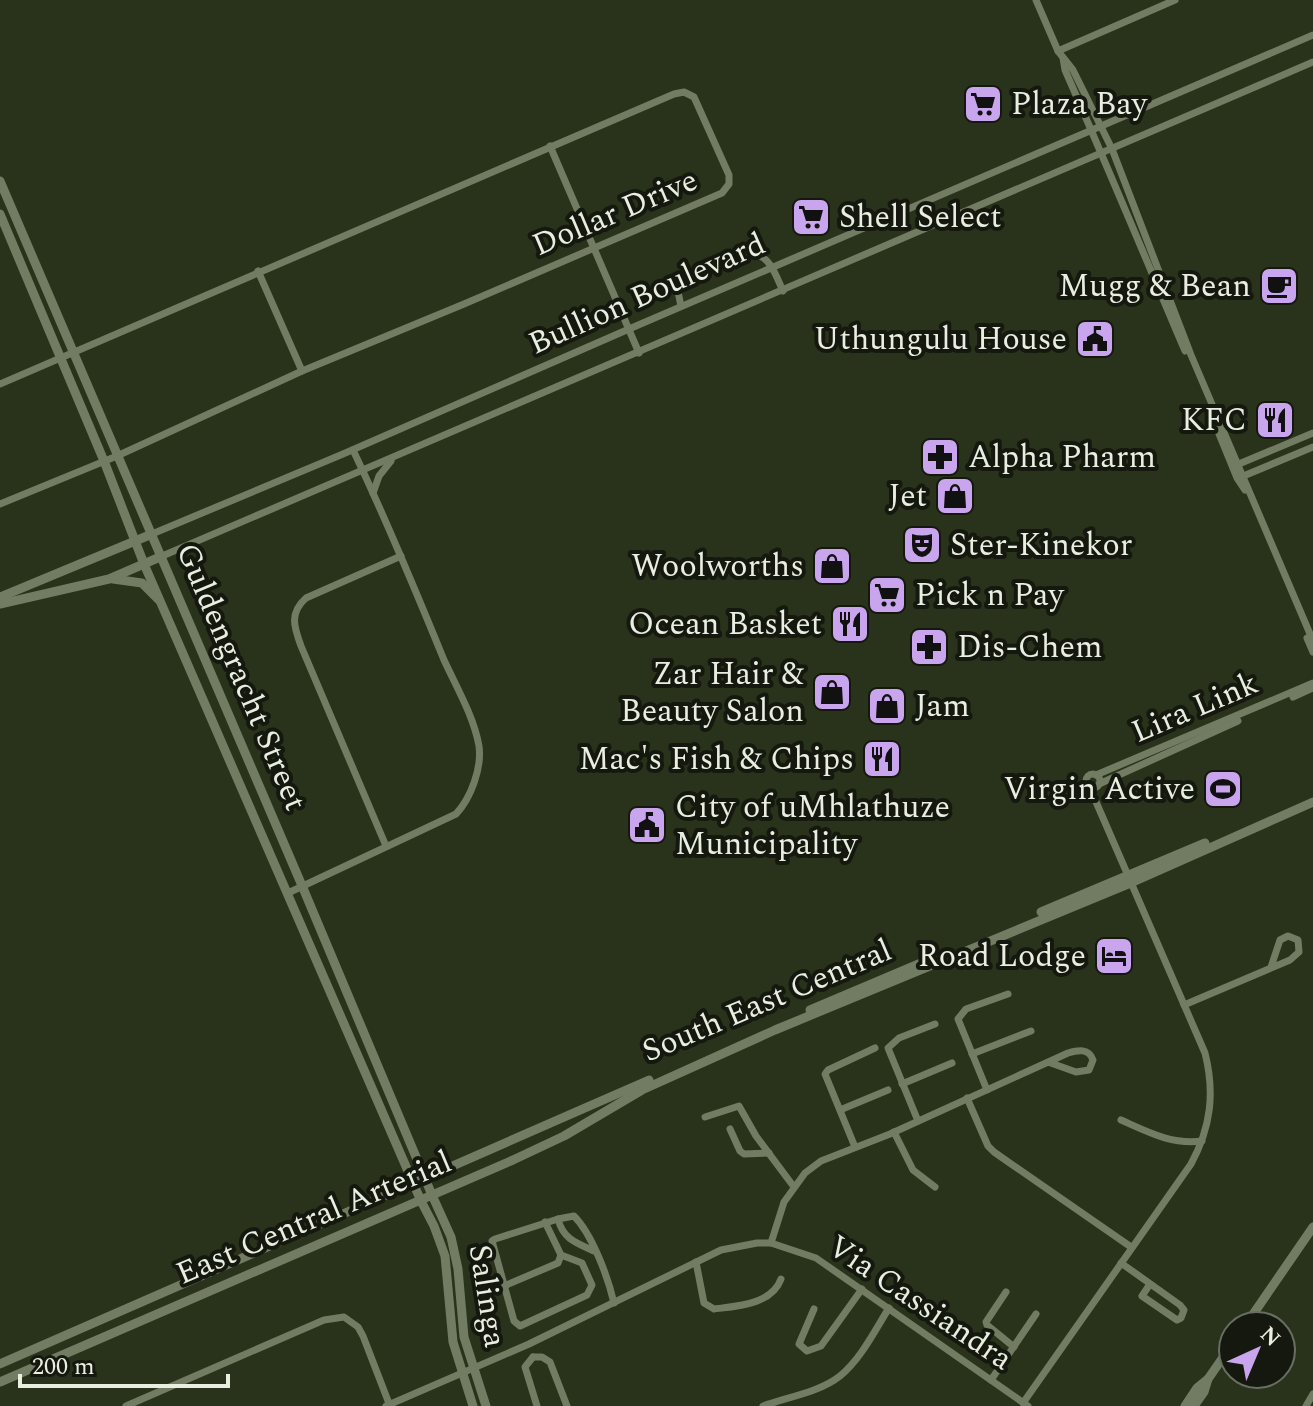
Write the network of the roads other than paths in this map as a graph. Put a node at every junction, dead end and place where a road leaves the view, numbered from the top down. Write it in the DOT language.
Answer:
graph roads {
  1 [pos="1036,0"];
  2 [pos="1175,0"];
  3 [pos="1313,35"];
  4 [pos="1061,54"];
  5 [pos="1313,62"];
  6 [pos="1103,127"];
  7 [pos="1093,131"];
  8 [pos="550,146"];
  9 [pos="1112,149"];
  10 [pos="1103,153"];
  11 [pos="0,181"];
  12 [pos="0,214"];
  13 [pos="594,249"];
  14 [pos="773,268"];
  15 [pos="258,271"];
  16 [pos="783,291"];
  17 [pos="681,306"];
  18 [pos="629,329"];
  19 [pos="73,351"];
  20 [pos="639,353"];
  21 [pos="60,358"];
  22 [pos="302,371"];
  23 [pos="0,384"];
  24 [pos="1313,433"];
  25 [pos="1313,447"];
  26 [pos="353,450"];
  27 [pos="117,456"];
  28 [pos="396,456"];
  29 [pos="104,461"];
  30 [pos="1235,466"];
  31 [pos="363,470"];
  32 [pos="1240,477"];
  33 [pos="373,493"];
  34 [pos="0,504"];
  35 [pos="152,534"];
  36 [pos="135,541"];
  37 [pos="401,556"];
  38 [pos="160,557"];
  39 [pos="144,564"];
  40 [pos="109,579"];
  41 [pos="0,597"];
  42 [pos="0,604"];
  43 [pos="166,609"];
  44 [pos="1313,641"];
  45 [pos="1313,652"];
  46 [pos="1313,686"];
  47 [pos="1096,775"];
  48 [pos="1096,786"];
  49 [pos="1313,799"];
  50 [pos="386,846"];
  51 [pos="1131,878"];
  52 [pos="303,888"];
  53 [pos="288,893"];
  54 [pos="1271,967"];
  55 [pos="1008,994"];
  56 [pos="1184,1005"];
  57 [pos="935,1024"];
  58 [pos="1031,1031"];
  59 [pos="875,1048"];
  60 [pos="972,1054"];
  61 [pos="1048,1062"];
  62 [pos="952,1063"];
  63 [pos="902,1084"];
  64 [pos="641,1087"];
  65 [pos="888,1090"];
  66 [pos="987,1090"];
  67 [pos="967,1098"];
  68 [pos="840,1110"];
  69 [pos="705,1117"];
  70 [pos="1121,1120"];
  71 [pos="918,1121"];
  72 [pos="730,1129"];
  73 [pos="894,1132"];
  74 [pos="1202,1141"];
  75 [pos="855,1147"];
  76 [pos="769,1153"];
  77 [pos="425,1180"];
  78 [pos="414,1185"];
  79 [pos="794,1187"];
  80 [pos="935,1187"];
  81 [pos="432,1195"];
  82 [pos="421,1201"];
  83 [pos="558,1219"];
  84 [pos="545,1222"];
  85 [pos="1313,1227"];
  86 [pos="771,1243"];
  87 [pos="1131,1247"];
  88 [pos="594,1251"];
  89 [pos="561,1255"];
  90 [pos="696,1262"];
  91 [pos="1121,1263"];
  92 [pos="781,1279"];
  93 [pos="1150,1284"];
  94 [pos="504,1286"];
  95 [pos="862,1289"];
  96 [pos="1006,1292"];
  97 [pos="614,1303"];
  98 [pos="889,1308"];
  99 [pos="814,1309"];
  100 [pos="1256,1310"];
  101 [pos="1036,1314"];
  102 [pos="529,1344"];
  103 [pos="1014,1347"];
  104 [pos="533,1357"];
  105 [pos="0,1364"];
  106 [pos="1217,1366"];
  107 [pos="473,1369"];
  108 [pos="461,1373"];
  109 [pos="1208,1379"];
  110 [pos="991,1380"];
  111 [pos="0,1382"];
  112 [pos="1313,1394"];
  113 [pos="1026,1404"];
  114 [pos="389,1405"];
  115 [pos="126,1406"];
  116 [pos="473,1406"];
  117 [pos="486,1406"];
  118 [pos="537,1406"];
  119 [pos="567,1406"];
  120 [pos="763,1406"];
  121 [pos="1185,1406"];
  122 [pos="1194,1406"];
  123 [pos="1306,1406"];
  1 -- 4 [label="street"];
  2 -- 4 [label="street"];
  3 -- 6 [label="street, Bullion Boulevard"];
  4 -- 6 [label="street"];
  4 -- 7 [label="street"];
  5 -- 9 [label="street, Bullion Boulevard"];
  6 -- 7 [label="street, Bullion Boulevard"];
  6 -- 9 [label="street"];
  7 -- 10 [label="street"];
  7 -- 14 [label="street, Bullion Boulevard"];
  8 -- 13 [label="street"];
  8 -- 13 [label="street, Dollar Drive"];
  8 -- 15 [label="street, Dollar Drive"];
  9 -- 10 [label="street, Bullion Boulevard"];
  9 -- 30 [label="street"];
  10 -- 16 [label="street, Bullion Boulevard"];
  10 -- 30 [label="street"];
  11 -- 19 [label="street, Guldengracht Street"];
  12 -- 21 [label="street, Guldengracht Street"];
  13 -- 18 [label="street"];
  13 -- 22 [label="street, Dollar Drive"];
  14 -- 16 [label="street"];
  14 -- 17 [label="street, Bullion Boulevard"];
  14 -- 17 [label="street"];
  15 -- 19 [label="street, Dollar Drive"];
  15 -- 22 [label="street"];
  16 -- 20 [label="street, Bullion Boulevard"];
  17 -- 18 [label="street, Bullion Boulevard"];
  18 -- 20 [label="street"];
  18 -- 26 [label="street, Bullion Boulevard"];
  19 -- 21 [label="street, Dollar Drive"];
  19 -- 27 [label="street, Guldengracht Street"];
  20 -- 28 [label="street, Bullion Boulevard"];
  21 -- 23 [label="street, Dollar Drive"];
  21 -- 29 [label="street, Guldengracht Street"];
  22 -- 27 [label="street, Dollar Drive"];
  24 -- 30 [label="street"];
  25 -- 32 [label="street"];
  26 -- 31 [label="street"];
  26 -- 35 [label="street, Bullion Boulevard"];
  27 -- 29 [label="street, Dollar Drive"];
  27 -- 35 [label="street, Guldengracht Street"];
  28 -- 31 [label="street, Bullion Boulevard"];
  28 -- 33 [label="street"];
  29 -- 34 [label="street, Dollar Drive"];
  29 -- 36 [label="street, Guldengracht Street"];
  30 -- 32 [label="street"];
  31 -- 33 [label="street"];
  31 -- 38 [label="street, Bullion Boulevard"];
  32 -- 44 [label="street"];
  32 -- 45 [label="street"];
  33 -- 37 [label="street"];
  35 -- 36 [label="street, Bullion Boulevard"];
  35 -- 38 [label="street, Guldengracht Street"];
  36 -- 39 [label="street, Guldengracht Street"];
  36 -- 41 [label="street, Bullion Boulevard"];
  37 -- 50 [label="street"];
  37 -- 50 [label="street"];
  38 -- 39 [label="street, Bullion Boulevard"];
  38 -- 52 [label="street, Guldengracht Street"];
  39 -- 40 [label="street, Bullion Boulevard"];
  39 -- 43 [label="street, Guldengracht Street"];
  40 -- 42 [label="street, Bullion Boulevard"];
  40 -- 43 [label="street"];
  43 -- 53 [label="street, Guldengracht Street"];
  46 -- 47 [label="street, Lira Link"];
  46 -- 48 [label="street, Lira Link"];
  47 -- 48 [label="street"];
  47 -- 48 [label="street"];
  48 -- 51 [label="street"];
  49 -- 51 [label="street, South East Central"];
  50 -- 52 [label="street"];
  51 -- 56 [label="street"];
  51 -- 64 [label="street, South East Central"];
  52 -- 53 [label="street"];
  52 -- 77 [label="street, Guldengracht Street"];
  53 -- 78 [label="street, Guldengracht Street"];
  54 -- 54 [label="street"];
  54 -- 56 [label="street"];
  55 -- 60 [label="street"];
  56 -- 74 [label="street"];
  57 -- 63 [label="street"];
  58 -- 60 [label="street"];
  59 -- 68 [label="street"];
  60 -- 66 [label="street"];
  61 -- 61 [label="street"];
  61 -- 66 [label="street"];
  62 -- 63 [label="street"];
  63 -- 71 [label="street"];
  64 -- 77 [label="street, East Central Arterial"];
  64 -- 81 [label="street, East Central Arterial"];
  65 -- 68 [label="street"];
  66 -- 67 [label="street"];
  67 -- 71 [label="street"];
  67 -- 87 [label="street"];
  68 -- 75 [label="street"];
  69 -- 76 [label="street"];
  70 -- 74 [label="street"];
  71 -- 73 [label="street"];
  72 -- 76 [label="street"];
  73 -- 75 [label="street"];
  73 -- 80 [label="street"];
  74 -- 87 [label="street"];
  75 -- 79 [label="street"];
  76 -- 79 [label="street"];
  77 -- 78 [label="street, East Central Arterial"];
  77 -- 81 [label="street, Guldengracht Street"];
  78 -- 82 [label="street, Guldengracht Street"];
  78 -- 105 [label="street, East Central Arterial"];
  79 -- 86 [label="street"];
  81 -- 82 [label="street, East Central Arterial"];
  81 -- 107 [label="street, Salinga"];
  82 -- 108 [label="street, Salinga"];
  82 -- 111 [label="street, East Central Arterial"];
  83 -- 84 [label="street"];
  83 -- 88 [label="street"];
  83 -- 88 [label="street"];
  84 -- 89 [label="street"];
  84 -- 94 [label="street"];
  85 -- 100 [label="street"];
  86 -- 90 [label="street, Via Cassiandra"];
  86 -- 95 [label="street, Via Cassiandra"];
  87 -- 91 [label="street"];
  88 -- 97 [label="street"];
  89 -- 94 [label="street"];
  89 -- 94 [label="street"];
  90 -- 92 [label="street"];
  90 -- 97 [label="street, Via Cassiandra"];
  91 -- 93 [label="street"];
  91 -- 113 [label="street"];
  93 -- 93 [label="street"];
  95 -- 98 [label="street, Via Cassiandra"];
  95 -- 99 [label="street"];
  96 -- 103 [label="street"];
  97 -- 102 [label="street, Via Cassiandra"];
  98 -- 110 [label="street, Via Cassiandra"];
  98 -- 120 [label="street"];
  101 -- 103 [label="street"];
  102 -- 104 [label="street"];
  102 -- 107 [label="street, Via Cassiandra"];
  103 -- 110 [label="street"];
  104 -- 118 [label="street"];
  104 -- 119 [label="street"];
  106 -- 109 [label="street"];
  107 -- 108 [label="street, Via Cassiandra"];
  107 -- 117 [label="street, Salinga"];
  108 -- 114 [label="street, Via Cassiandra"];
  108 -- 116 [label="street, Salinga"];
  109 -- 121 [label="street"];
  109 -- 122 [label="street"];
  110 -- 113 [label="street, Via Cassiandra"];
  112 -- 123 [label="street"];
  114 -- 115 [label="street"];
}
